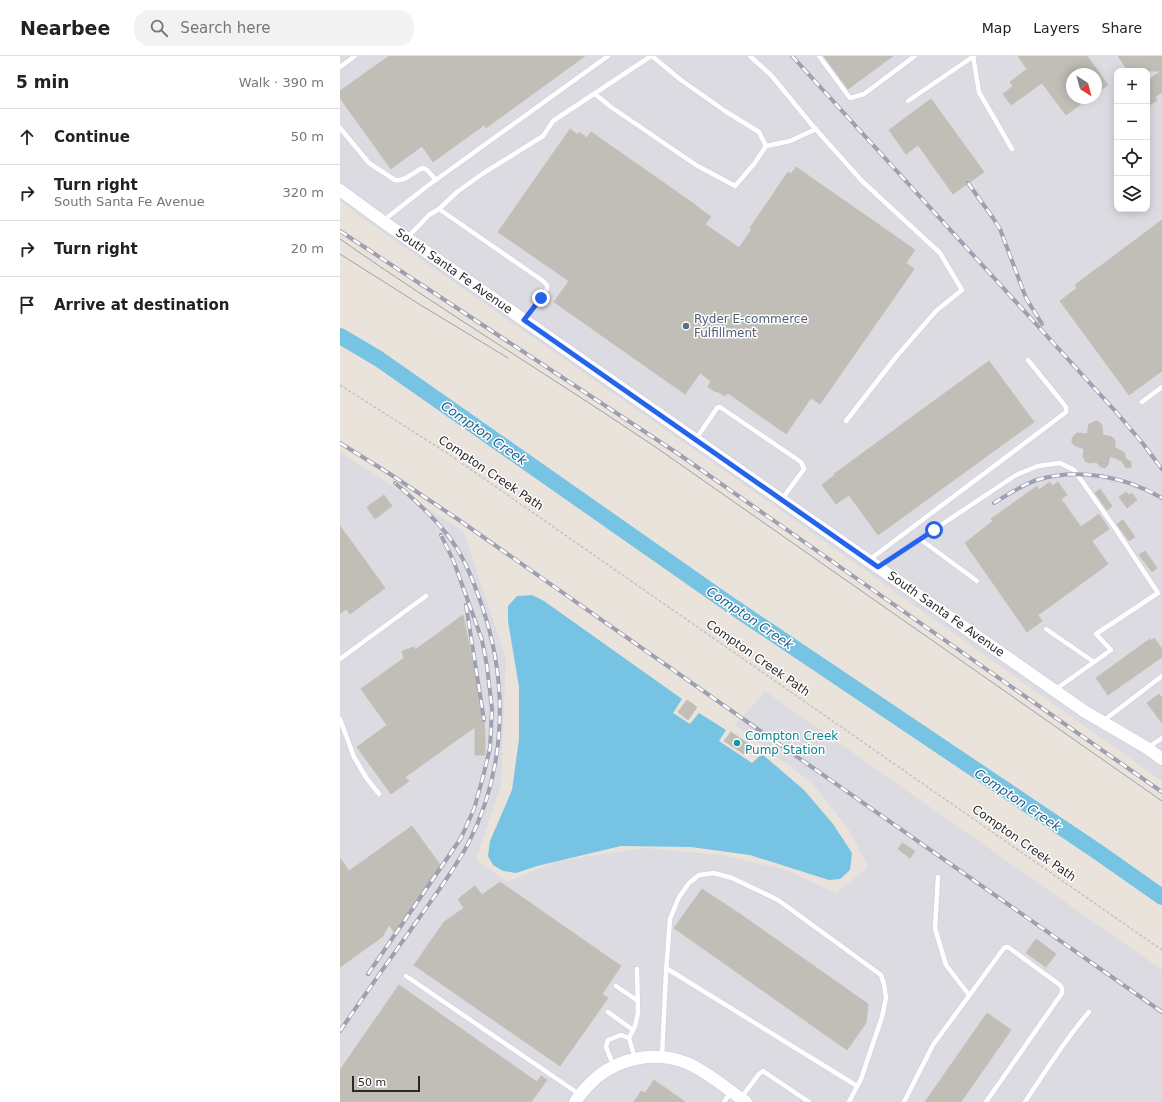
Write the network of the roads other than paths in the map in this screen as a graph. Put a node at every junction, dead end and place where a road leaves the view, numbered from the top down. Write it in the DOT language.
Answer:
graph roads {
  1 [pos="355,56"];
  2 [pos="608,56"];
  3 [pos="652,56"];
  4 [pos="750,56"];
  5 [pos="819,56"];
  6 [pos="915,56"];
  7 [pos="973,56"];
  8 [pos="340,67"];
  9 [pos="595,94"];
  10 [pos="908,101"];
  11 [pos="340,128"];
  12 [pos="816,129"];
  13 [pos="766,146"];
  14 [pos="1012,149"];
  15 [pos="436,180"];
  16 [pos="340,190"];
  17 [pos="439,209"];
  18 [pos="382,221"];
  19 [pos="407,238"];
  20 [pos="524,320"];
  21 [pos="1028,360"];
  22 [pos="1162,387"];
  23 [pos="1142,402"];
  24 [pos="846,421"];
  25 [pos="696,439"];
  26 [pos="782,499"];
  27 [pos="920,539"];
  28 [pos="874,564"];
  29 [pos="977,581"];
  30 [pos="426,596"];
  31 [pos="1046,629"];
  32 [pos="340,659"];
  33 [pos="1094,662"];
  34 [pos="1162,676"];
  35 [pos="1055,690"];
  36 [pos="340,720"];
  37 [pos="1103,721"];
  38 [pos="1162,738"];
  39 [pos="1147,748"];
  40 [pos="1162,759"];
  41 [pos="379,794"];
  42 [pos="938,877"];
  43 [pos="666,968"];
  44 [pos="637,969"];
  45 [pos="406,976"];
  46 [pos="616,986"];
  47 [pos="969,995"];
  48 [pos="638,1001"];
  49 [pos="608,1012"];
  50 [pos="1090,1012"];
  51 [pos="633,1030"];
  52 [pos="629,1038"];
  53 [pos="662,1058"];
  54 [pos="635,1059"];
  55 [pos="614,1066"];
  56 [pos="857,1086"];
  57 [pos="739,1098"];
  58 [pos="578,1099"];
  59 [pos="724,1102"];
  60 [pos="808,1102"];
  61 [pos="849,1102"];
  62 [pos="904,1102"];
  63 [pos="986,1102"];
  64 [pos="1025,1102"];
  1 -- 8 [label="lane"];
  2 -- 15 [label="lane"];
  3 -- 9 [label="lane"];
  3 -- 13 [label="lane"];
  4 -- 12 [label="lane"];
  5 -- 6 [label="lane"];
  7 -- 10 [label="lane"];
  7 -- 14 [label="lane"];
  9 -- 13 [label="lane"];
  9 -- 17 [label="lane"];
  11 -- 15 [label="lane"];
  12 -- 13 [label="lane"];
  12 -- 24 [label="lane"];
  15 -- 18 [label="lane"];
  16 -- 18 [label="main road, South Santa Fe Avenue"];
  17 -- 19 [label="lane"];
  17 -- 20 [label="lane"];
  18 -- 19 [label="main road, South Santa Fe Avenue"];
  19 -- 20 [label="main road, South Santa Fe Avenue"];
  20 -- 25 [label="main road, South Santa Fe Avenue"];
  21 -- 28 [label="lane"];
  22 -- 23 [label="lane"];
  25 -- 26 [label="main road, South Santa Fe Avenue"];
  25 -- 26 [label="lane"];
  26 -- 28 [label="main road, South Santa Fe Avenue"];
  27 -- 28 [label="lane"];
  27 -- 29 [label="lane"];
  27 -- 33 [label="lane"];
  28 -- 35 [label="main road, South Santa Fe Avenue"];
  30 -- 32 [label="lane"];
  31 -- 33 [label="lane"];
  33 -- 35 [label="lane"];
  34 -- 37 [label="lane"];
  35 -- 37 [label="main road, South Santa Fe Avenue"];
  36 -- 41 [label="lane"];
  37 -- 39 [label="main road, South Santa Fe Avenue"];
  38 -- 39 [label="lane"];
  39 -- 40 [label="main road, South Santa Fe Avenue"];
  42 -- 47 [label="lane"];
  43 -- 53 [label="lane"];
  43 -- 56 [label="lane"];
  43 -- 56 [label="lane"];
  44 -- 48 [label="lane"];
  45 -- 58 [label="lane"];
  46 -- 48 [label="lane"];
  47 -- 62 [label="lane"];
  47 -- 63 [label="lane"];
  48 -- 51 [label="lane"];
  49 -- 51 [label="lane"];
  50 -- 64 [label="lane"];
  51 -- 52 [label="lane"];
  52 -- 54 [label="lane"];
  52 -- 55 [label="lane"];
  53 -- 54 [label="main road"];
  53 -- 57 [label="main road"];
  54 -- 55 [label="main road"];
  55 -- 58 [label="main road"];
  56 -- 61 [label="lane"];
  57 -- 59 [label="lane"];
  57 -- 60 [label="lane"];
}
